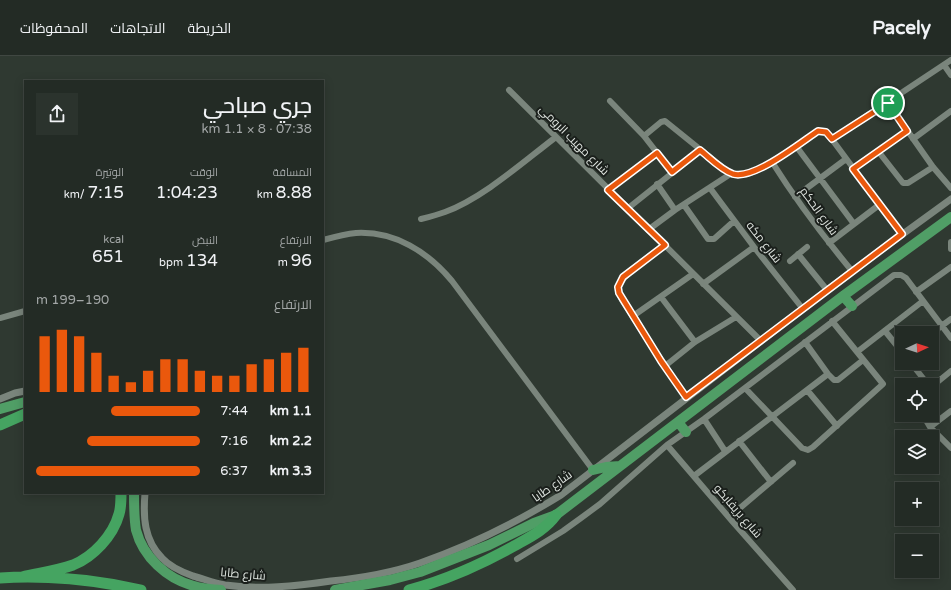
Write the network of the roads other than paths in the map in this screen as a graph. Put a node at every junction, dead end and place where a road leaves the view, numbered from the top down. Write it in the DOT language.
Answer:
graph roads {
  1 [pos="951,60"];
  2 [pos="944,65"];
  3 [pos="951,75"];
  4 [pos="508,90"];
  5 [pos="610,101"];
  6 [pos="888,103"];
  7 [pos="951,111"];
  8 [pos="907,131"];
  9 [pos="644,136"];
  10 [pos="556,137"];
  11 [pos="830,137"];
  12 [pos="913,139"];
  13 [pos="796,146"];
  14 [pos="700,150"];
  15 [pos="878,151"];
  16 [pos="657,153"];
  17 [pos="846,159"];
  18 [pos="772,162"];
  19 [pos="933,167"];
  20 [pos="853,169"];
  21 [pos="672,172"];
  22 [pos="732,173"];
  23 [pos="819,179"];
  24 [pos="657,184"];
  25 [pos="710,188"];
  26 [pos="951,188"];
  27 [pos="608,190"];
  28 [pos="794,197"];
  29 [pos="951,199"];
  30 [pos="684,205"];
  31 [pos="879,205"];
  32 [pos="627,208"];
  33 [pos="675,210"];
  34 [pos="951,217"];
  35 [pos="421,219"];
  36 [pos="734,221"];
  37 [pos="854,224"];
  38 [pos="648,230"];
  39 [pos="902,234"];
  40 [pos="324,240"];
  41 [pos="951,242"];
  42 [pos="829,243"];
  43 [pos="665,245"];
  44 [pos="754,247"];
  45 [pos="807,247"];
  46 [pos="951,249"];
  47 [pos="798,254"];
  48 [pos="790,260"];
  49 [pos="951,267"];
  50 [pos="852,271"];
  51 [pos="693,274"];
  52 [pos="703,284"];
  53 [pos="827,290"];
  54 [pos="916,292"];
  55 [pos="843,296"];
  56 [pos="661,297"];
  57 [pos="923,301"];
  58 [pos="852,306"];
  59 [pos="803,309"];
  60 [pos="24,311"];
  61 [pos="633,316"];
  62 [pos="736,317"];
  63 [pos="0,318"];
  64 [pos="951,319"];
  65 [pos="832,321"];
  66 [pos="942,326"];
  67 [pos="939,328"];
  68 [pos="885,330"];
  69 [pos="951,338"];
  70 [pos="761,341"];
  71 [pos="696,342"];
  72 [pos="805,342"];
  73 [pos="895,343"];
  74 [pos="857,352"];
  75 [pos="863,360"];
  76 [pos="665,366"];
  77 [pos="917,370"];
  78 [pos="951,371"];
  79 [pos="828,374"];
  80 [pos="745,388"];
  81 [pos="807,390"];
  82 [pos="24,391"];
  83 [pos="686,397"];
  84 [pos="0,399"];
  85 [pos="24,402"];
  86 [pos="0,409"];
  87 [pos="951,411"];
  88 [pos="24,414"];
  89 [pos="771,417"];
  90 [pos="704,419"];
  91 [pos="678,422"];
  92 [pos="927,422"];
  93 [pos="0,425"];
  94 [pos="837,426"];
  95 [pos="930,427"];
  96 [pos="686,432"];
  97 [pos="739,441"];
  98 [pos="667,445"];
  99 [pos="951,448"];
  100 [pos="725,452"];
  101 [pos="793,463"];
  102 [pos="620,466"];
  103 [pos="593,470"];
  104 [pos="694,476"];
  105 [pos="771,482"];
  106 [pos="121,494"];
  107 [pos="134,494"];
  108 [pos="145,494"];
  109 [pos="740,508"];
  110 [pos="556,515"];
  111 [pos="518,559"];
  112 [pos="22,577"];
  113 [pos="0,578"];
  114 [pos="293,588"];
  115 [pos="141,590"];
  116 [pos="221,590"];
  117 [pos="334,590"];
  118 [pos="409,590"];
  119 [pos="793,590"];
  1 -- 2 [label="street"];
  2 -- 3 [label="street"];
  2 -- 6 [label="street"];
  4 -- 10 [label="street, شارع مهيب الرومي"];
  5 -- 9 [label="street"];
  6 -- 8 [label="street"];
  6 -- 11 [label="street"];
  7 -- 12 [label="street"];
  8 -- 12 [label="street"];
  8 -- 15 [label="street"];
  9 -- 14 [label="street"];
  9 -- 16 [label="street"];
  10 -- 27 [label="street, شارع مهيب الرومي"];
  10 -- 35 [label="street"];
  11 -- 13 [label="street"];
  11 -- 17 [label="street"];
  12 -- 19 [label="street"];
  13 -- 18 [label="street"];
  13 -- 23 [label="street"];
  14 -- 21 [label="street"];
  14 -- 22 [label="street"];
  15 -- 19 [label="street"];
  15 -- 20 [label="street"];
  16 -- 21 [label="street"];
  16 -- 27 [label="street"];
  17 -- 20 [label="street"];
  17 -- 23 [label="street"];
  18 -- 22 [label="street"];
  18 -- 28 [label="street, شارع الحكم"];
  19 -- 26 [label="street"];
  20 -- 31 [label="street"];
  21 -- 24 [label="street"];
  22 -- 25 [label="street"];
  23 -- 28 [label="street"];
  23 -- 37 [label="street"];
  24 -- 32 [label="street"];
  24 -- 33 [label="street"];
  25 -- 30 [label="street"];
  25 -- 36 [label="street, شارع مكه"];
  27 -- 32 [label="street, شارع مهيب الرومي"];
  28 -- 42 [label="street, شارع الحكم"];
  29 -- 39 [label="street, شارع طابا"];
  30 -- 33 [label="street"];
  30 -- 36 [label="street"];
  31 -- 37 [label="street"];
  31 -- 39 [label="street"];
  32 -- 38 [label="street, شارع مهيب الرومي"];
  33 -- 38 [label="street"];
  34 -- 55 [label="highway"];
  36 -- 44 [label="street, شارع مكه"];
  37 -- 42 [label="street"];
  38 -- 43 [label="street, شارع مهيب الرومي"];
  39 -- 50 [label="street, شارع طابا"];
  40 -- 103 [label="street"];
  41 -- 46 [label="street"];
  42 -- 50 [label="street, شارع الحكم"];
  43 -- 51 [label="street, شارع مهيب الرومي"];
  43 -- 61 [label="street"];
  44 -- 52 [label="street"];
  44 -- 59 [label="street, شارع مكه"];
  45 -- 47 [label="street"];
  47 -- 48 [label="street"];
  47 -- 53 [label="street"];
  49 -- 54 [label="street"];
  50 -- 53 [label="street, شارع طابا"];
  51 -- 52 [label="street, شارع مهيب الرومي"];
  51 -- 56 [label="street"];
  52 -- 62 [label="street, شارع مهيب الرومي"];
  53 -- 59 [label="street, شارع طابا"];
  54 -- 57 [label="street"];
  54 -- 58 [label="street"];
  55 -- 58 [label="highway"];
  55 -- 91 [label="highway"];
  56 -- 61 [label="street"];
  56 -- 71 [label="street"];
  57 -- 66 [label="street"];
  57 -- 68 [label="street"];
  58 -- 65 [label="street"];
  59 -- 70 [label="street, شارع طابا"];
  60 -- 63 [label="street"];
  61 -- 76 [label="street"];
  62 -- 70 [label="street, شارع مهيب الرومي"];
  62 -- 71 [label="street"];
  64 -- 66 [label="street"];
  65 -- 72 [label="street"];
  65 -- 74 [label="street"];
  66 -- 67 [label="street"];
  66 -- 69 [label="street"];
  68 -- 73 [label="street"];
  68 -- 74 [label="street"];
  70 -- 83 [label="street, شارع طابا"];
  71 -- 76 [label="street"];
  72 -- 79 [label="street"];
  72 -- 80 [label="street"];
  74 -- 75 [label="street"];
  75 -- 79 [label="street"];
  75 -- 94 [label="street"];
  76 -- 83 [label="street"];
  77 -- 78 [label="street"];
  79 -- 81 [label="street"];
  80 -- 89 [label="street"];
  80 -- 90 [label="street"];
  81 -- 89 [label="street"];
  81 -- 94 [label="street"];
  82 -- 84 [label="street"];
  83 -- 103 [label="street, شارع طابا"];
  85 -- 86 [label="highway"];
  87 -- 95 [label="street"];
  88 -- 93 [label="highway"];
  89 -- 94 [label="street"];
  89 -- 97 [label="street"];
  90 -- 96 [label="street"];
  90 -- 100 [label="street"];
  91 -- 96 [label="highway"];
  91 -- 102 [label="highway"];
  92 -- 95 [label="street"];
  95 -- 99 [label="street"];
  96 -- 98 [label="street"];
  97 -- 100 [label="street"];
  97 -- 105 [label="street"];
  98 -- 104 [label="street, شارع بريفابكو"];
  98 -- 111 [label="street"];
  100 -- 104 [label="street"];
  101 -- 105 [label="street"];
  102 -- 103 [label="highway"];
  102 -- 110 [label="highway"];
  103 -- 114 [label="street, شارع طابا"];
  104 -- 119 [label="street, شارع بريفابكو"];
  105 -- 109 [label="street"];
  106 -- 112 [label="highway"];
  107 -- 116 [label="highway"];
  108 -- 114 [label="street, شارع طابا"];
  110 -- 117 [label="highway"];
  110 -- 118 [label="highway"];
  112 -- 113 [label="highway"];
  112 -- 115 [label="highway"];
}
